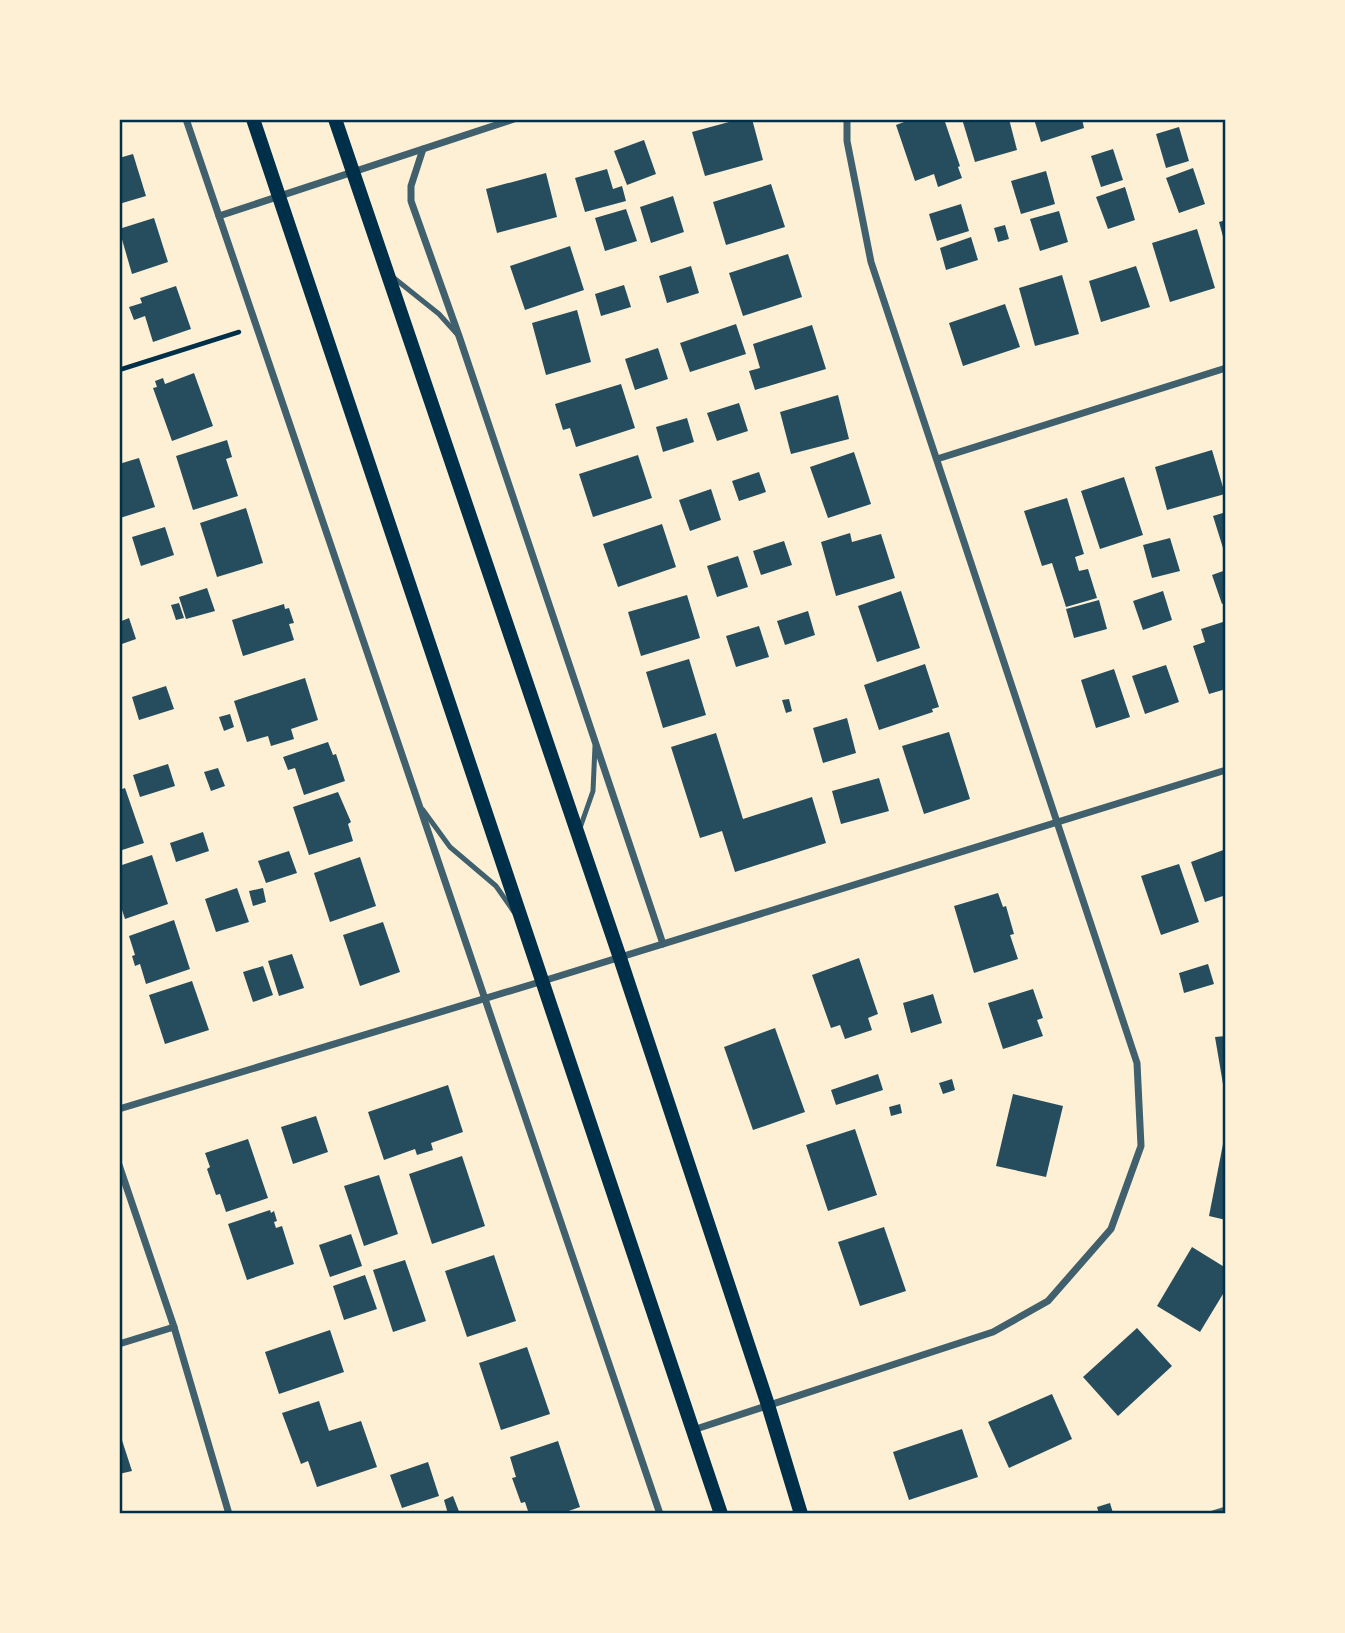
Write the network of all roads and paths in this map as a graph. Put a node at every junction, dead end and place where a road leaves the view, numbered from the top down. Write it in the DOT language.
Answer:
graph roads {
  1 [pos="186,119"];
  2 [pos="253,119"];
  3 [pos="335,119"];
  4 [pos="514,119"];
  5 [pos="847,119"];
  6 [pos="423,149"];
  7 [pos="353,172"];
  8 [pos="279,196"];
  9 [pos="219,216"];
  10 [pos="386,268"];
  11 [pos="257,326"];
  12 [pos="459,336"];
  13 [pos="1226,368"];
  14 [pos="119,370"];
  15 [pos="937,459"];
  16 [pos="595,739"];
  17 [pos="1226,770"];
  18 [pos="417,802"];
  19 [pos="1059,822"];
  20 [pos="578,834"];
  21 [pos="525,929"];
  22 [pos="663,944"];
  23 [pos="620,958"];
  24 [pos="543,981"];
  25 [pos="483,999"];
  26 [pos="119,1109"];
  27 [pos="119,1165"];
  28 [pos="174,1327"];
  29 [pos="119,1344"];
  30 [pos="768,1405"];
  31 [pos="693,1430"];
  32 [pos="1226,1509"];
  33 [pos="229,1514"];
  34 [pos="660,1514"];
  35 [pos="721,1514"];
  36 [pos="802,1514"];
  37 [pos="1210,1514"];
  1 -- 9 [label="street"];
  2 -- 8 [label="main road"];
  3 -- 7 [label="main road"];
  4 -- 6 [label="street"];
  5 -- 15 [label="street"];
  6 -- 7 [label="street"];
  6 -- 12 [label="street"];
  7 -- 8 [label="street"];
  7 -- 10 [label="main road"];
  8 -- 9 [label="street"];
  8 -- 21 [label="main road"];
  9 -- 11 [label="street"];
  10 -- 12 [label="lane"];
  10 -- 20 [label="main road"];
  11 -- 14 [label="path"];
  11 -- 18 [label="street"];
  12 -- 16 [label="street"];
  13 -- 15 [label="street"];
  15 -- 19 [label="street"];
  16 -- 20 [label="lane"];
  16 -- 22 [label="street"];
  17 -- 19 [label="street"];
  18 -- 21 [label="lane"];
  18 -- 25 [label="street"];
  19 -- 22 [label="street"];
  19 -- 30 [label="street"];
  20 -- 23 [label="main road"];
  21 -- 24 [label="main road"];
  22 -- 23 [label="street"];
  23 -- 24 [label="street"];
  23 -- 30 [label="main road"];
  24 -- 25 [label="street"];
  24 -- 31 [label="main road"];
  25 -- 26 [label="street"];
  25 -- 34 [label="street"];
  27 -- 28 [label="street"];
  28 -- 29 [label="street"];
  28 -- 33 [label="street"];
  30 -- 31 [label="street"];
  30 -- 36 [label="main road"];
  31 -- 35 [label="main road"];
  32 -- 37 [label="lane"];
}
